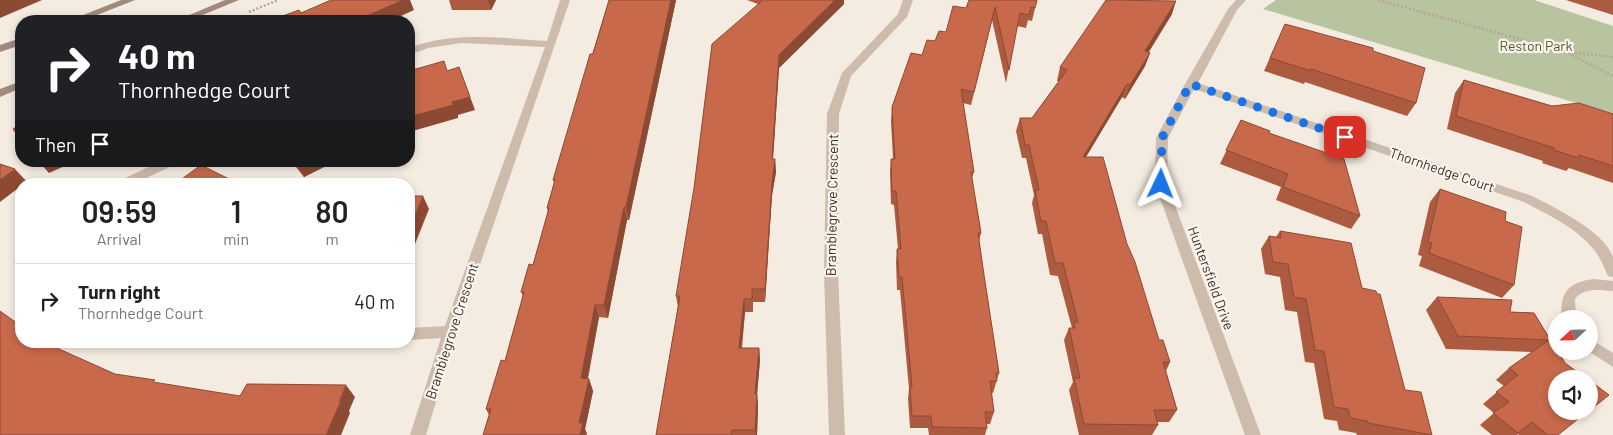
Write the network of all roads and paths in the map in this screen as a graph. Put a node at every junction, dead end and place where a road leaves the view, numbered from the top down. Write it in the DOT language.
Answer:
graph roads {
  1 [pos="130,0"];
  2 [pos="234,0"];
  3 [pos="565,0"];
  4 [pos="908,0"];
  5 [pos="1241,0"];
  6 [pos="1378,0"];
  7 [pos="90,15"];
  8 [pos="195,15"];
  9 [pos="15,43"];
  10 [pos="551,44"];
  11 [pos="0,49"];
  12 [pos="415,49"];
  13 [pos="1566,52"];
  14 [pos="1613,57"];
  15 [pos="1613,76"];
  16 [pos="1190,84"];
  17 [pos="15,87"];
  18 [pos="0,93"];
  19 [pos="159,167"];
  20 [pos="136,178"];
  21 [pos="1613,272"];
  22 [pos="1613,286"];
  23 [pos="1567,310"];
  24 [pos="450,332"];
  25 [pos="415,334"];
  26 [pos="1598,350"];
  27 [pos="1613,361"];
  28 [pos="418,435"];
  29 [pos="837,435"];
  30 [pos="1252,435"];
  1 -- 7 [label="main road"];
  2 -- 8 [label="main road"];
  3 -- 10 [label="street, Bramblegrove Crescent"];
  4 -- 29 [label="street, Bramblegrove Crescent"];
  5 -- 16 [label="street, Huntersfield Drive"];
  6 -- 13 [label="path"];
  9 -- 11 [label="main road"];
  10 -- 12 [label="street"];
  10 -- 24 [label="street, Bramblegrove Crescent"];
  13 -- 14 [label="path"];
  13 -- 15 [label="path"];
  16 -- 21 [label="street, Thornhedge Court"];
  16 -- 30 [label="street, Huntersfield Drive"];
  17 -- 18 [label="main road"];
  19 -- 20 [label="street"];
  22 -- 23 [label="street"];
  24 -- 25 [label="street"];
  24 -- 28 [label="street, Bramblegrove Crescent"];
  26 -- 27 [label="street"];
}
